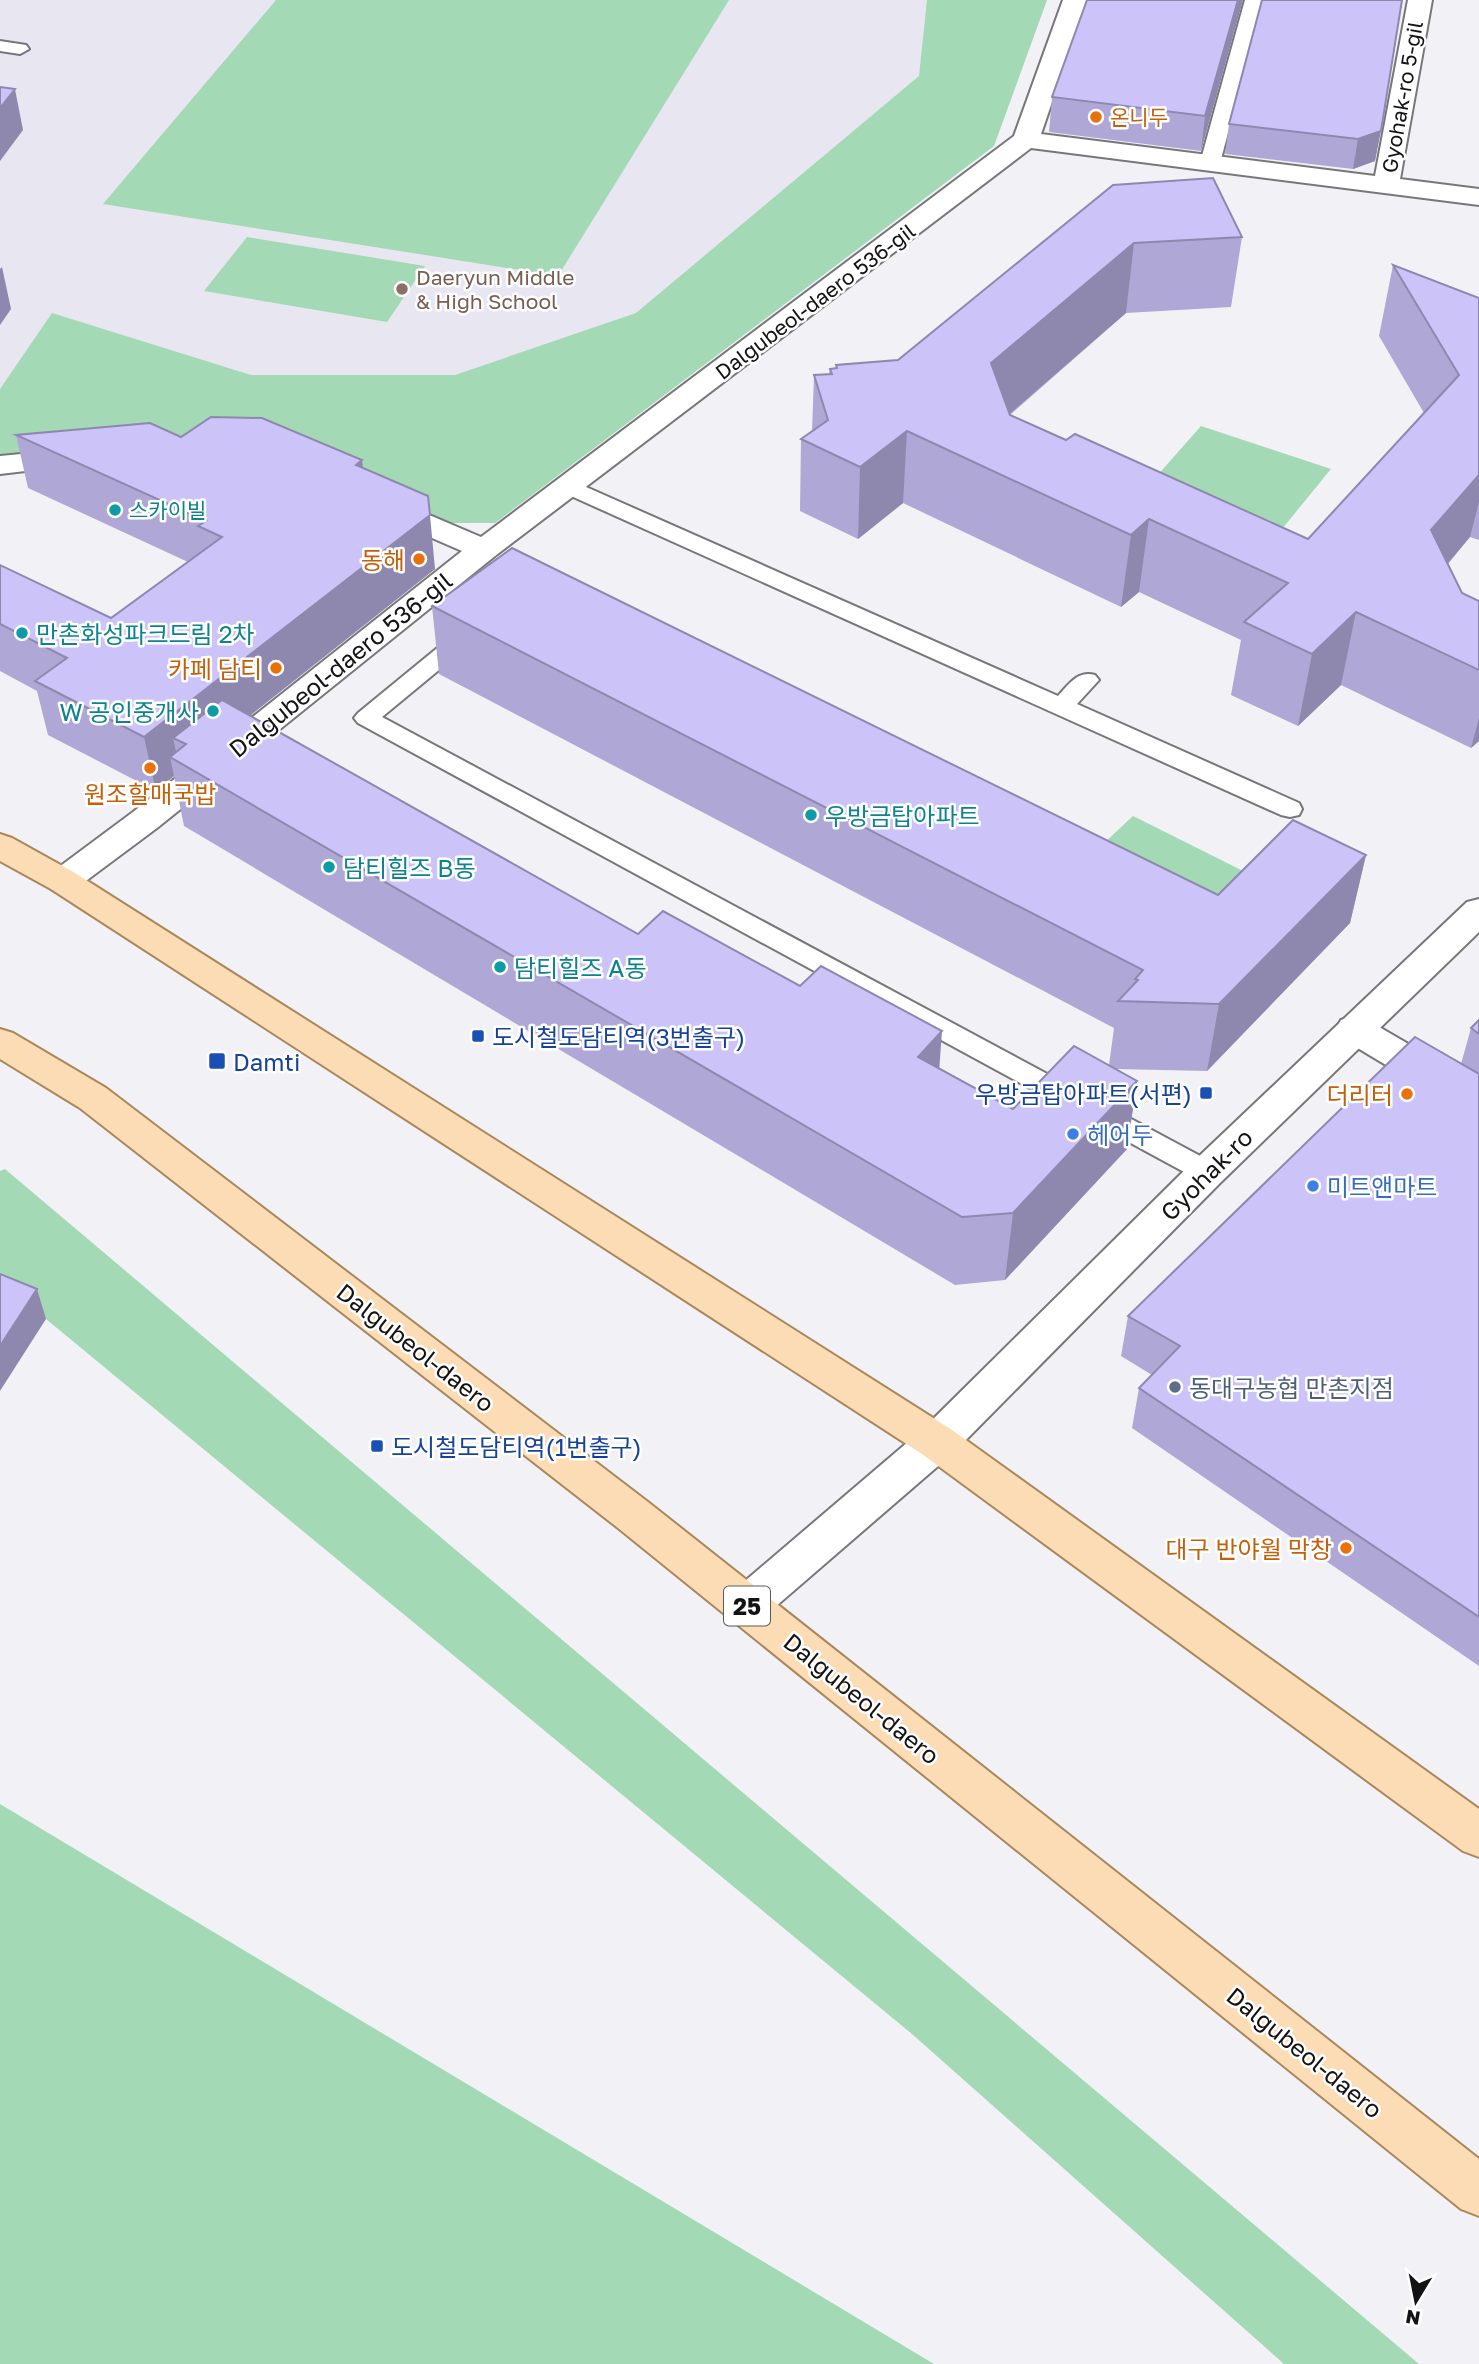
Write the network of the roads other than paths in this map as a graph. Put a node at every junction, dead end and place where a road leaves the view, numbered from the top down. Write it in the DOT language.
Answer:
graph roads {
  1 [pos="1074,0"];
  2 [pos="1254,0"];
  3 [pos="1413,11"];
  4 [pos="0,46"];
  5 [pos="20,49"];
  6 [pos="1026,139"];
  7 [pos="1210,163"];
  8 [pos="1386,186"];
  9 [pos="1479,197"];
  10 [pos="97,456"];
  11 [pos="0,465"];
  12 [pos="568,486"];
  13 [pos="360,496"];
  14 [pos="484,549"];
  15 [pos="483,622"];
  16 [pos="1087,680"];
  17 [pos="1062,706"];
  18 [pos="1290,809"];
  19 [pos="0,846"];
  20 [pos="63,880"];
  21 [pos="1479,911"];
  22 [pos="1354,1029"];
  23 [pos="0,1042"];
  24 [pos="0,1062"];
  25 [pos="93,1098"];
  26 [pos="1479,1103"];
  27 [pos="1207,1172"];
  28 [pos="937,1442"];
  29 [pos="746,1606"];
  30 [pos="1479,1836"];
  31 [pos="1479,2191"];
  1 -- 6 [label="street"];
  2 -- 7 [label="lane"];
  3 -- 8 [label="street, Gyohak-ro 5-gil"];
  4 -- 5 [label="lane"];
  6 -- 7 [label="street"];
  6 -- 12 [label="street, Dalgubeol-daero 536-gil"];
  7 -- 8 [label="street"];
  8 -- 9 [label="street, Gyohak-ro 5-gil"];
  10 -- 11 [label="street"];
  12 -- 14 [label="street, Dalgubeol-daero 536-gil"];
  12 -- 17 [label="lane"];
  13 -- 14 [label="street, Dalgubeol-daero 536-gil"];
  14 -- 20 [label="street, Dalgubeol-daero 536-gil"];
  15 -- 27 [label="lane"];
  16 -- 17 [label="lane"];
  17 -- 18 [label="lane"];
  19 -- 20 [label="main road"];
  20 -- 28 [label="main road"];
  21 -- 22 [label="street, Gyohak-ro"];
  22 -- 26 [label="street"];
  22 -- 27 [label="street, Gyohak-ro"];
  23 -- 25 [label="main road, Dalgubeol-daero / 25"];
  24 -- 25 [label="main road"];
  25 -- 29 [label="main road, Dalgubeol-daero / 25"];
  27 -- 28 [label="street, Gyohak-ro"];
  28 -- 29 [label="street, Gyohak-ro"];
  28 -- 30 [label="main road"];
  29 -- 31 [label="main road, Dalgubeol-daero / 25"];
}
